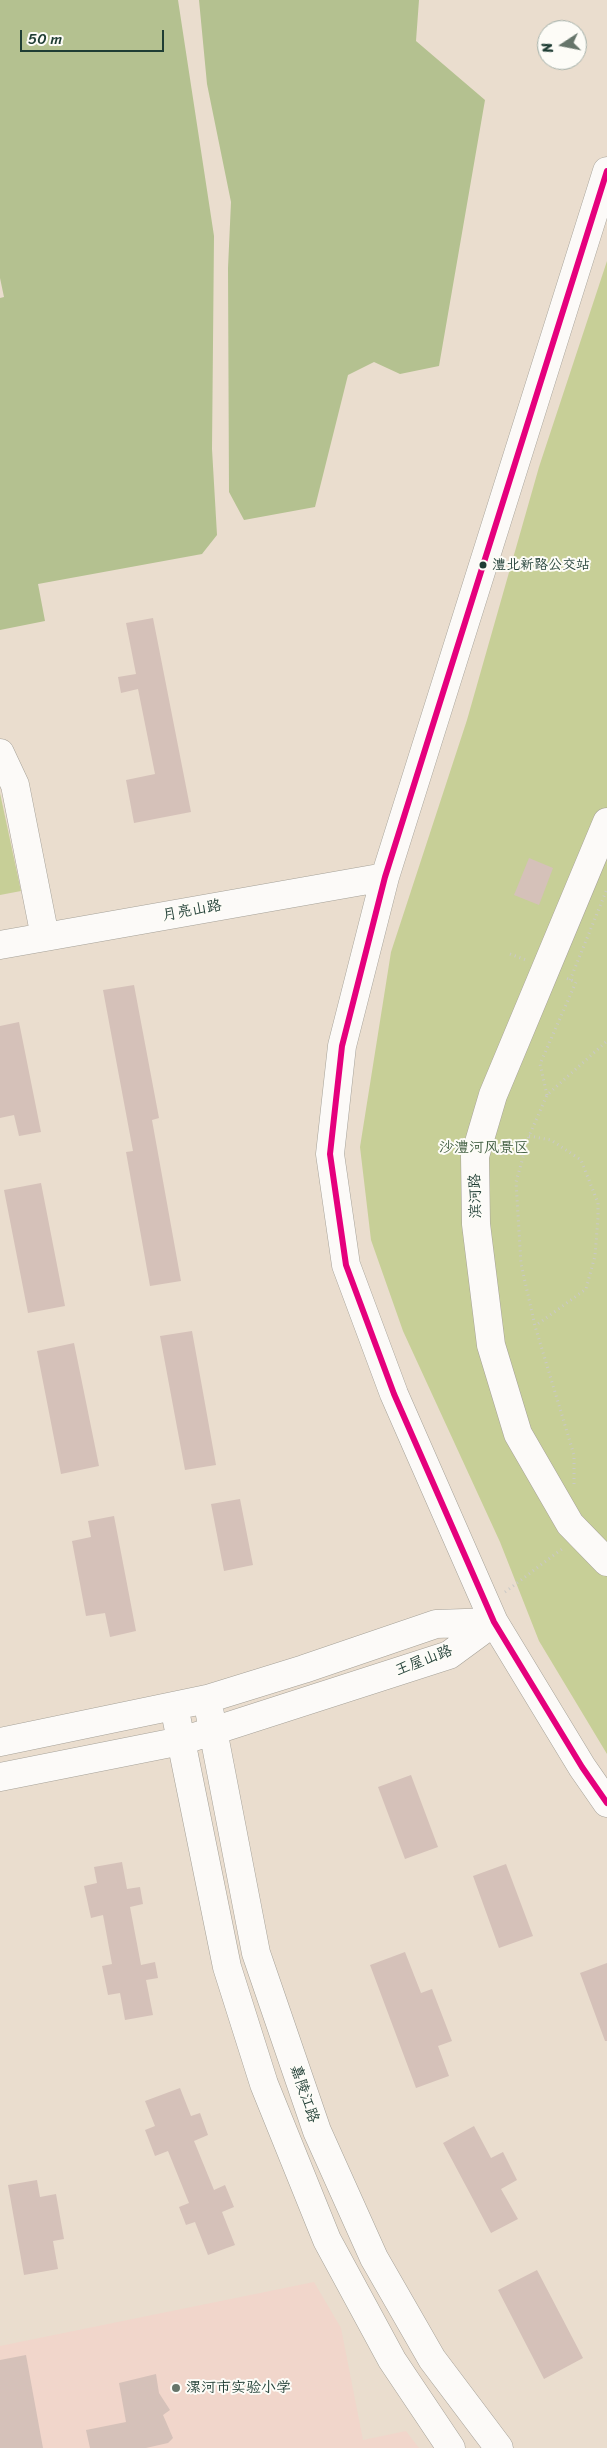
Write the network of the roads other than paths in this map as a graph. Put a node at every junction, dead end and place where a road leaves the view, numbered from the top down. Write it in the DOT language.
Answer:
graph roads {
  1 [pos="607,171"];
  2 [pos="0,753"];
  3 [pos="607,822"];
  4 [pos="385,877"];
  5 [pos="45,937"];
  6 [pos="0,945"];
  7 [pos="607,1562"];
  8 [pos="490,1614"];
  9 [pos="207,1699"];
  10 [pos="174,1706"];
  11 [pos="213,1731"];
  12 [pos="181,1741"];
  13 [pos="0,1742"];
  14 [pos="0,1777"];
  15 [pos="607,1803"];
  16 [pos="453,2389"];
  17 [pos="418,2397"];
  18 [pos="452,2448"];
  19 [pos="499,2448"];
  1 -- 4 [label="street"];
  2 -- 5 [label="street"];
  3 -- 7 [label="street, 滨河路"];
  4 -- 5 [label="street, 月亮山路"];
  4 -- 8 [label="street"];
  5 -- 6 [label="street, 月亮山路"];
  8 -- 9 [label="street, 王屋山路"];
  8 -- 11 [label="street, 王屋山路"];
  8 -- 15 [label="street"];
  9 -- 10 [label="street, 王屋山路"];
  9 -- 11 [label="street, 嘉陵江路"];
  10 -- 12 [label="street"];
  10 -- 13 [label="street, 王屋山路"];
  11 -- 12 [label="street, 王屋山路"];
  11 -- 16 [label="street, 嘉陵江路"];
  12 -- 14 [label="street, 王屋山路"];
  12 -- 17 [label="street"];
  16 -- 17 [label="street"];
  16 -- 19 [label="street, 嘉陵江路"];
  17 -- 18 [label="street"];
}
